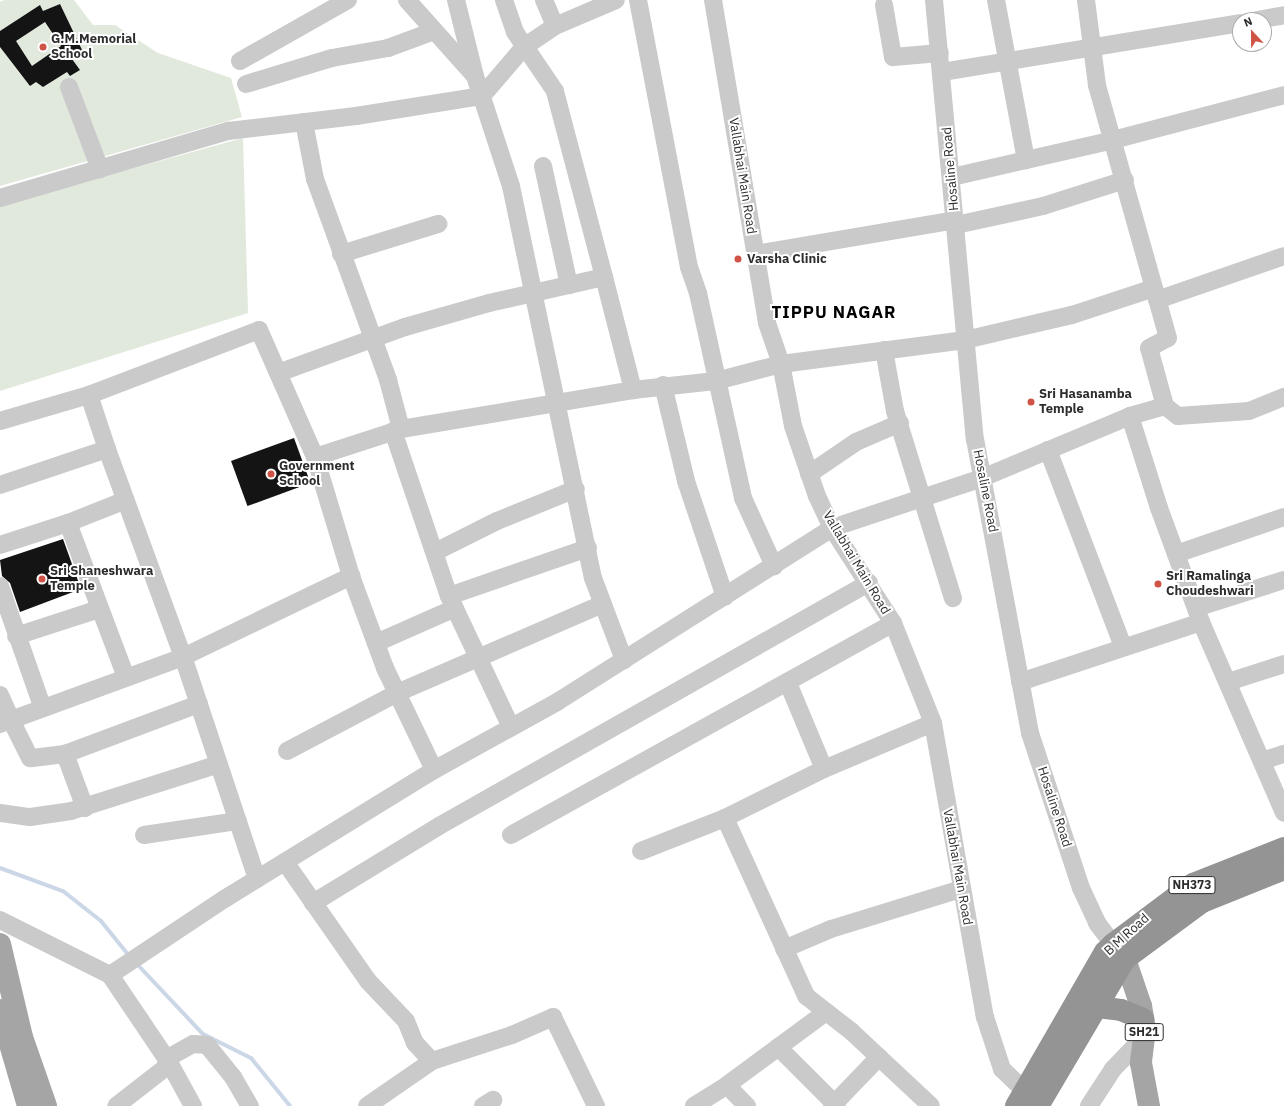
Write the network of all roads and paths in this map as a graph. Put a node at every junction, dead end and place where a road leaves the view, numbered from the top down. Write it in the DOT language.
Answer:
graph roads {
  1 [pos="348,0"];
  2 [pos="406,0"];
  3 [pos="456,0"];
  4 [pos="504,0"];
  5 [pos="544,0"];
  6 [pos="616,0"];
  7 [pos="638,0"];
  8 [pos="713,0"];
  9 [pos="934,0"];
  10 [pos="996,0"];
  11 [pos="1086,0"];
  12 [pos="884,5"];
  13 [pos="1284,15"];
  14 [pos="1272,17"];
  15 [pos="1232,24"];
  16 [pos="554,26"];
  17 [pos="434,31"];
  18 [pos="524,47"];
  19 [pos="1091,47"];
  20 [pos="940,53"];
  21 [pos="240,61"];
  22 [pos="1007,62"];
  23 [pos="942,72"];
  24 [pos="475,76"];
  25 [pos="246,84"];
  26 [pos="69,87"];
  27 [pos="1284,95"];
  28 [pos="482,96"];
  29 [pos="304,122"];
  30 [pos="1113,140"];
  31 [pos="1026,160"];
  32 [pos="543,166"];
  33 [pos="100,169"];
  34 [pos="952,177"];
  35 [pos="1125,180"];
  36 [pos="0,198"];
  37 [pos="956,223"];
  38 [pos="438,224"];
  39 [pos="341,254"];
  40 [pos="755,254"];
  41 [pos="1284,256"];
  42 [pos="604,277"];
  43 [pos="569,285"];
  44 [pos="534,293"];
  45 [pos="1156,294"];
  46 [pos="372,339"];
  47 [pos="965,340"];
  48 [pos="884,350"];
  49 [pos="781,364"];
  50 [pos="278,373"];
  51 [pos="716,381"];
  52 [pos="663,385"];
  53 [pos="632,390"];
  54 [pos="89,395"];
  55 [pos="1284,397"];
  56 [pos="559,404"];
  57 [pos="1165,406"];
  58 [pos="1130,416"];
  59 [pos="0,421"];
  60 [pos="900,423"];
  61 [pos="397,430"];
  62 [pos="107,449"];
  63 [pos="1048,450"];
  64 [pos="315,457"];
  65 [pos="809,474"];
  66 [pos="982,478"];
  67 [pos="0,485"];
  68 [pos="576,489"];
  69 [pos="924,498"];
  70 [pos="126,500"];
  71 [pos="1284,517"];
  72 [pos="68,523"];
  73 [pos="832,528"];
  74 [pos="0,545"];
  75 [pos="588,548"];
  76 [pos="435,552"];
  77 [pos="1176,554"];
  78 [pos="774,566"];
  79 [pos="351,576"];
  80 [pos="1284,580"];
  81 [pos="869,583"];
  82 [pos="0,586"];
  83 [pos="725,597"];
  84 [pos="953,598"];
  85 [pos="452,602"];
  86 [pos="603,604"];
  87 [pos="99,609"];
  88 [pos="1199,615"];
  89 [pos="893,624"];
  90 [pos="16,636"];
  91 [pos="376,643"];
  92 [pos="1123,646"];
  93 [pos="183,657"];
  94 [pos="478,657"];
  95 [pos="624,660"];
  96 [pos="1284,664"];
  97 [pos="126,677"];
  98 [pos="1020,682"];
  99 [pos="1228,682"];
  100 [pos="788,683"];
  101 [pos="397,693"];
  102 [pos="0,695"];
  103 [pos="200,704"];
  104 [pos="42,706"];
  105 [pos="5,722"];
  106 [pos="932,723"];
  107 [pos="511,727"];
  108 [pos="287,751"];
  109 [pos="65,754"];
  110 [pos="1284,754"];
  111 [pos="1262,761"];
  112 [pos="219,764"];
  113 [pos="824,769"];
  114 [pos="434,770"];
  115 [pos="85,808"];
  116 [pos="0,813"];
  117 [pos="1284,813"];
  118 [pos="725,818"];
  119 [pos="238,821"];
  120 [pos="144,835"];
  121 [pos="511,835"];
  122 [pos="1284,848"];
  123 [pos="642,852"];
  124 [pos="285,862"];
  125 [pos="1284,869"];
  126 [pos="257,879"];
  127 [pos="961,889"];
  128 [pos="313,904"];
  129 [pos="0,920"];
  130 [pos="0,944"];
  131 [pos="784,950"];
  132 [pos="1119,952"];
  133 [pos="110,975"];
  134 [pos="1097,1007"];
  135 [pos="0,1010"];
  136 [pos="826,1012"];
  137 [pos="1143,1029"];
  138 [pos="10,1042"];
  139 [pos="778,1047"];
  140 [pos="879,1057"];
  141 [pos="168,1061"];
  142 [pos="432,1061"];
  143 [pos="727,1085"];
  144 [pos="1026,1101"];
  145 [pos="834,1105"];
  146 [pos="28,1106"];
  147 [pos="46,1106"];
  148 [pos="116,1106"];
  149 [pos="193,1106"];
  150 [pos="250,1106"];
  151 [pos="367,1106"];
  152 [pos="596,1106"];
  153 [pos="694,1106"];
  154 [pos="747,1106"];
  155 [pos="931,1106"];
  156 [pos="1089,1106"];
  157 [pos="1149,1106"];
  1 -- 21 [label="street"];
  2 -- 17 [label="street"];
  3 -- 24 [label="street"];
  4 -- 18 [label="street"];
  5 -- 16 [label="street"];
  6 -- 16 [label="street"];
  7 -- 51 [label="street"];
  8 -- 40 [label="street, Vallabhai Main Road"];
  9 -- 20 [label="street, Hosaline Road"];
  10 -- 22 [label="street"];
  11 -- 19 [label="street"];
  12 -- 20 [label="street"];
  13 -- 14 [label="street"];
  15 -- 19 [label="street"];
  16 -- 18 [label="street"];
  17 -- 24 [label="street"];
  17 -- 25 [label="street"];
  18 -- 28 [label="street"];
  18 -- 42 [label="street"];
  19 -- 22 [label="street"];
  19 -- 30 [label="street"];
  20 -- 23 [label="street, Hosaline Road"];
  22 -- 23 [label="street"];
  22 -- 31 [label="street"];
  23 -- 34 [label="street, Hosaline Road"];
  24 -- 28 [label="street"];
  26 -- 33 [label="street"];
  27 -- 30 [label="street"];
  28 -- 29 [label="street"];
  28 -- 44 [label="street"];
  29 -- 33 [label="street"];
  29 -- 39 [label="street"];
  30 -- 31 [label="street"];
  30 -- 35 [label="street"];
  31 -- 34 [label="street"];
  32 -- 43 [label="street"];
  33 -- 36 [label="street"];
  34 -- 37 [label="street, Hosaline Road"];
  35 -- 37 [label="street"];
  35 -- 45 [label="street"];
  37 -- 40 [label="street"];
  37 -- 47 [label="street, Hosaline Road"];
  38 -- 39 [label="street"];
  39 -- 46 [label="street"];
  40 -- 49 [label="street, Vallabhai Main Road"];
  41 -- 45 [label="street"];
  42 -- 43 [label="street"];
  42 -- 53 [label="street"];
  43 -- 44 [label="street"];
  44 -- 46 [label="street"];
  44 -- 56 [label="street"];
  45 -- 47 [label="street"];
  45 -- 57 [label="street"];
  46 -- 50 [label="street"];
  46 -- 61 [label="street"];
  47 -- 48 [label="street"];
  47 -- 66 [label="street, Hosaline Road"];
  48 -- 49 [label="street"];
  48 -- 60 [label="street"];
  49 -- 51 [label="street"];
  49 -- 65 [label="street, Vallabhai Main Road"];
  50 -- 54 [label="street"];
  50 -- 64 [label="street"];
  51 -- 52 [label="street"];
  51 -- 78 [label="street"];
  52 -- 53 [label="street"];
  52 -- 83 [label="street"];
  53 -- 56 [label="street"];
  54 -- 59 [label="street"];
  54 -- 62 [label="street"];
  55 -- 57 [label="street"];
  56 -- 61 [label="street"];
  56 -- 68 [label="street"];
  57 -- 58 [label="street"];
  58 -- 63 [label="street"];
  58 -- 77 [label="street"];
  60 -- 65 [label="street"];
  60 -- 69 [label="street"];
  61 -- 64 [label="street"];
  61 -- 76 [label="street"];
  62 -- 67 [label="street"];
  62 -- 70 [label="street"];
  63 -- 66 [label="street"];
  63 -- 92 [label="street"];
  64 -- 79 [label="street"];
  65 -- 73 [label="street, Vallabhai Main Road"];
  66 -- 69 [label="street"];
  66 -- 98 [label="street, Hosaline Road"];
  68 -- 75 [label="street"];
  68 -- 76 [label="street"];
  69 -- 73 [label="street"];
  69 -- 84 [label="street"];
  70 -- 72 [label="street"];
  70 -- 93 [label="street"];
  71 -- 77 [label="street"];
  72 -- 74 [label="street"];
  72 -- 87 [label="street"];
  73 -- 78 [label="street"];
  73 -- 81 [label="street, Vallabhai Main Road"];
  75 -- 85 [label="street"];
  75 -- 86 [label="street"];
  76 -- 85 [label="street"];
  77 -- 88 [label="street"];
  78 -- 83 [label="street"];
  79 -- 91 [label="street"];
  79 -- 93 [label="street"];
  80 -- 88 [label="street"];
  81 -- 89 [label="street, Vallabhai Main Road"];
  81 -- 128 [label="street"];
  82 -- 90 [label="street"];
  83 -- 95 [label="street"];
  85 -- 91 [label="street"];
  85 -- 94 [label="street"];
  86 -- 94 [label="street"];
  86 -- 95 [label="street"];
  87 -- 90 [label="street"];
  87 -- 97 [label="street"];
  88 -- 92 [label="street"];
  88 -- 99 [label="street"];
  89 -- 100 [label="street"];
  89 -- 106 [label="street, Vallabhai Main Road"];
  90 -- 104 [label="street"];
  91 -- 101 [label="street"];
  92 -- 98 [label="street"];
  93 -- 97 [label="street"];
  93 -- 103 [label="street"];
  94 -- 101 [label="street"];
  94 -- 107 [label="street"];
  95 -- 107 [label="street"];
  96 -- 99 [label="street"];
  97 -- 104 [label="street"];
  98 -- 132 [label="street, Hosaline Road"];
  99 -- 111 [label="street"];
  100 -- 113 [label="street"];
  100 -- 121 [label="street"];
  101 -- 108 [label="street"];
  101 -- 114 [label="street"];
  102 -- 105 [label="street"];
  103 -- 109 [label="street"];
  103 -- 112 [label="street"];
  104 -- 105 [label="street"];
  105 -- 109 [label="street"];
  106 -- 113 [label="street"];
  106 -- 127 [label="street, Vallabhai Main Road"];
  107 -- 114 [label="street"];
  109 -- 115 [label="street"];
  110 -- 111 [label="street"];
  111 -- 117 [label="street"];
  112 -- 115 [label="street"];
  112 -- 119 [label="street"];
  113 -- 118 [label="street"];
  114 -- 124 [label="street"];
  115 -- 116 [label="street"];
  118 -- 123 [label="street"];
  118 -- 131 [label="street"];
  119 -- 120 [label="street"];
  119 -- 126 [label="street"];
  122 -- 132 [label="highway, B M Road / NH373"];
  124 -- 126 [label="street"];
  124 -- 128 [label="street"];
  125 -- 132 [label="highway, NH373"];
  126 -- 133 [label="street"];
  127 -- 131 [label="street"];
  127 -- 144 [label="street, Vallabhai Main Road"];
  128 -- 142 [label="street"];
  129 -- 133 [label="street"];
  130 -- 138 [label="main road"];
  131 -- 136 [label="street"];
  132 -- 134 [label="highway, NH373"];
  132 -- 137 [label="main road, SH21"];
  132 -- 144 [label="highway, B M Road / NH373"];
  133 -- 141 [label="street"];
  134 -- 137 [label="highway"];
  134 -- 144 [label="highway, NH373"];
  135 -- 138 [label="main road"];
  136 -- 139 [label="street"];
  136 -- 140 [label="street"];
  137 -- 156 [label="street"];
  137 -- 157 [label="main road, SH21"];
  138 -- 146 [label="main road"];
  138 -- 147 [label="main road"];
  139 -- 143 [label="street"];
  139 -- 145 [label="street"];
  140 -- 145 [label="street"];
  140 -- 155 [label="street"];
  141 -- 148 [label="street"];
  141 -- 149 [label="street"];
  141 -- 150 [label="street"];
  142 -- 151 [label="street"];
  142 -- 152 [label="street"];
  143 -- 153 [label="street"];
  143 -- 154 [label="street"];
}
